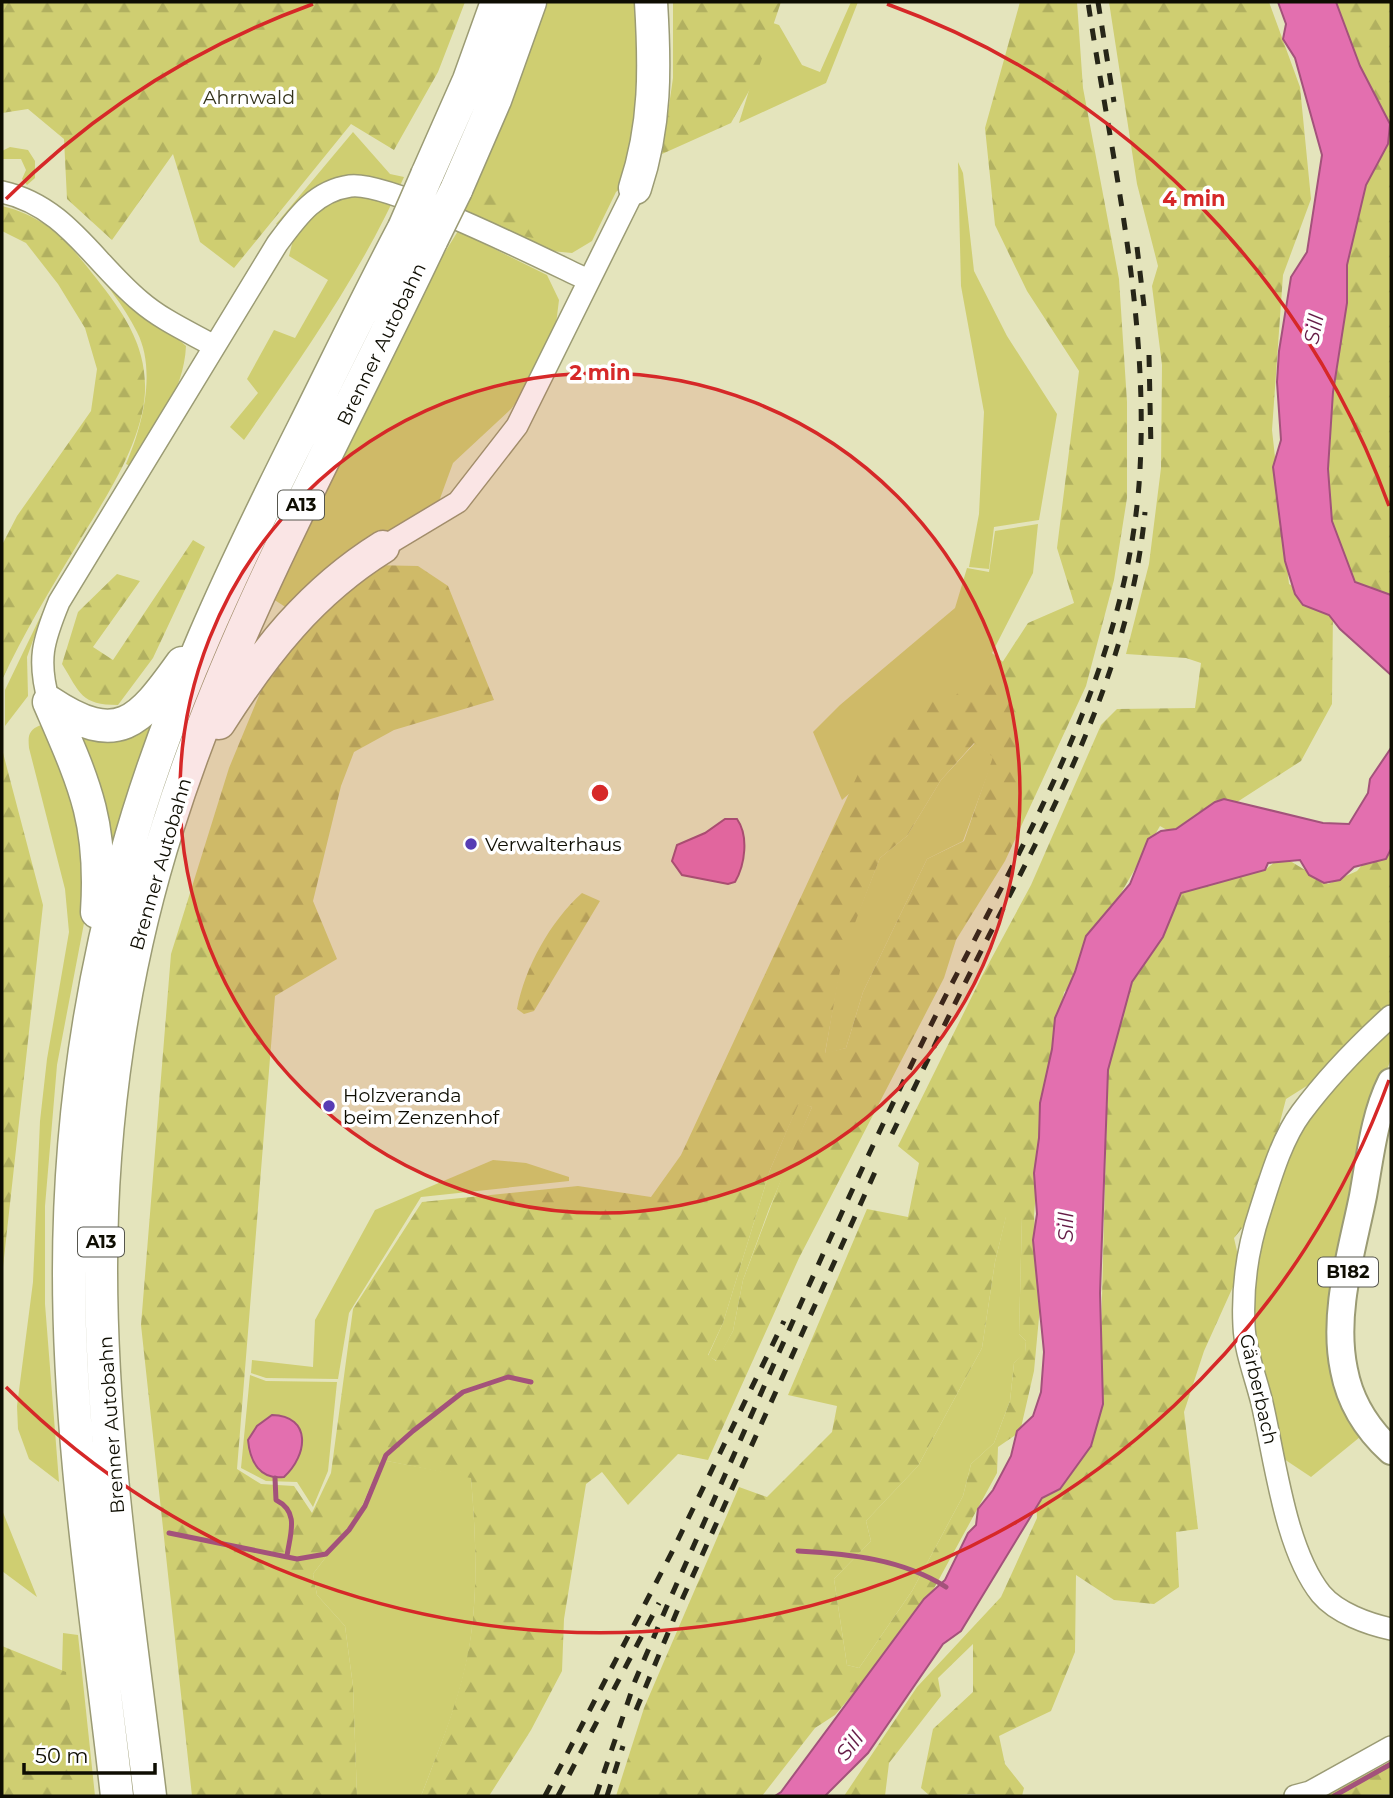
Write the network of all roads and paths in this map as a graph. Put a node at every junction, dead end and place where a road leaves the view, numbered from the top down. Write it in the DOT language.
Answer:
graph roads {
  1 [pos="497,2"];
  2 [pos="530,2"];
  3 [pos="651,2"];
  4 [pos="635,188"];
  5 [pos="2,192"];
  6 [pos="418,234"];
  7 [pos="588,280"];
  8 [pos="214,346"];
  9 [pos="383,547"];
  10 [pos="208,625"];
  11 [pos="48,702"];
  12 [pos="184,777"];
  13 [pos="1391,1016"];
  14 [pos="87,1037"];
  15 [pos="1391,1082"];
  16 [pos="1391,1451"];
  17 [pos="1391,1629"];
  18 [pos="1391,1748"];
  19 [pos="117,1796"];
  20 [pos="150,1796"];
  21 [pos="1295,1796"];
  1 -- 6 [label="highway, Brenner Autobahn / A13, bridge"];
  2 -- 6 [label="highway, Brenner Autobahn / A13, bridge"];
  3 -- 4 [label="highway"];
  4 -- 7 [label="street"];
  5 -- 8 [label="street"];
  6 -- 10 [label="highway, Brenner Autobahn / A13"];
  6 -- 12 [label="highway, Brenner Autobahn / A13"];
  7 -- 8 [label="street"];
  7 -- 9 [label="street"];
  8 -- 11 [label="street"];
  9 -- 12 [label="highway"];
  10 -- 11 [label="highway"];
  10 -- 14 [label="highway, Brenner Autobahn / A13"];
  11 -- 14 [label="highway"];
  12 -- 20 [label="highway, Brenner Autobahn / A13"];
  13 -- 17 [label="street, Gärberbach"];
  14 -- 19 [label="highway, Brenner Autobahn / A13"];
  15 -- 16 [label="main road, B182"];
  18 -- 21 [label="street"];
}
